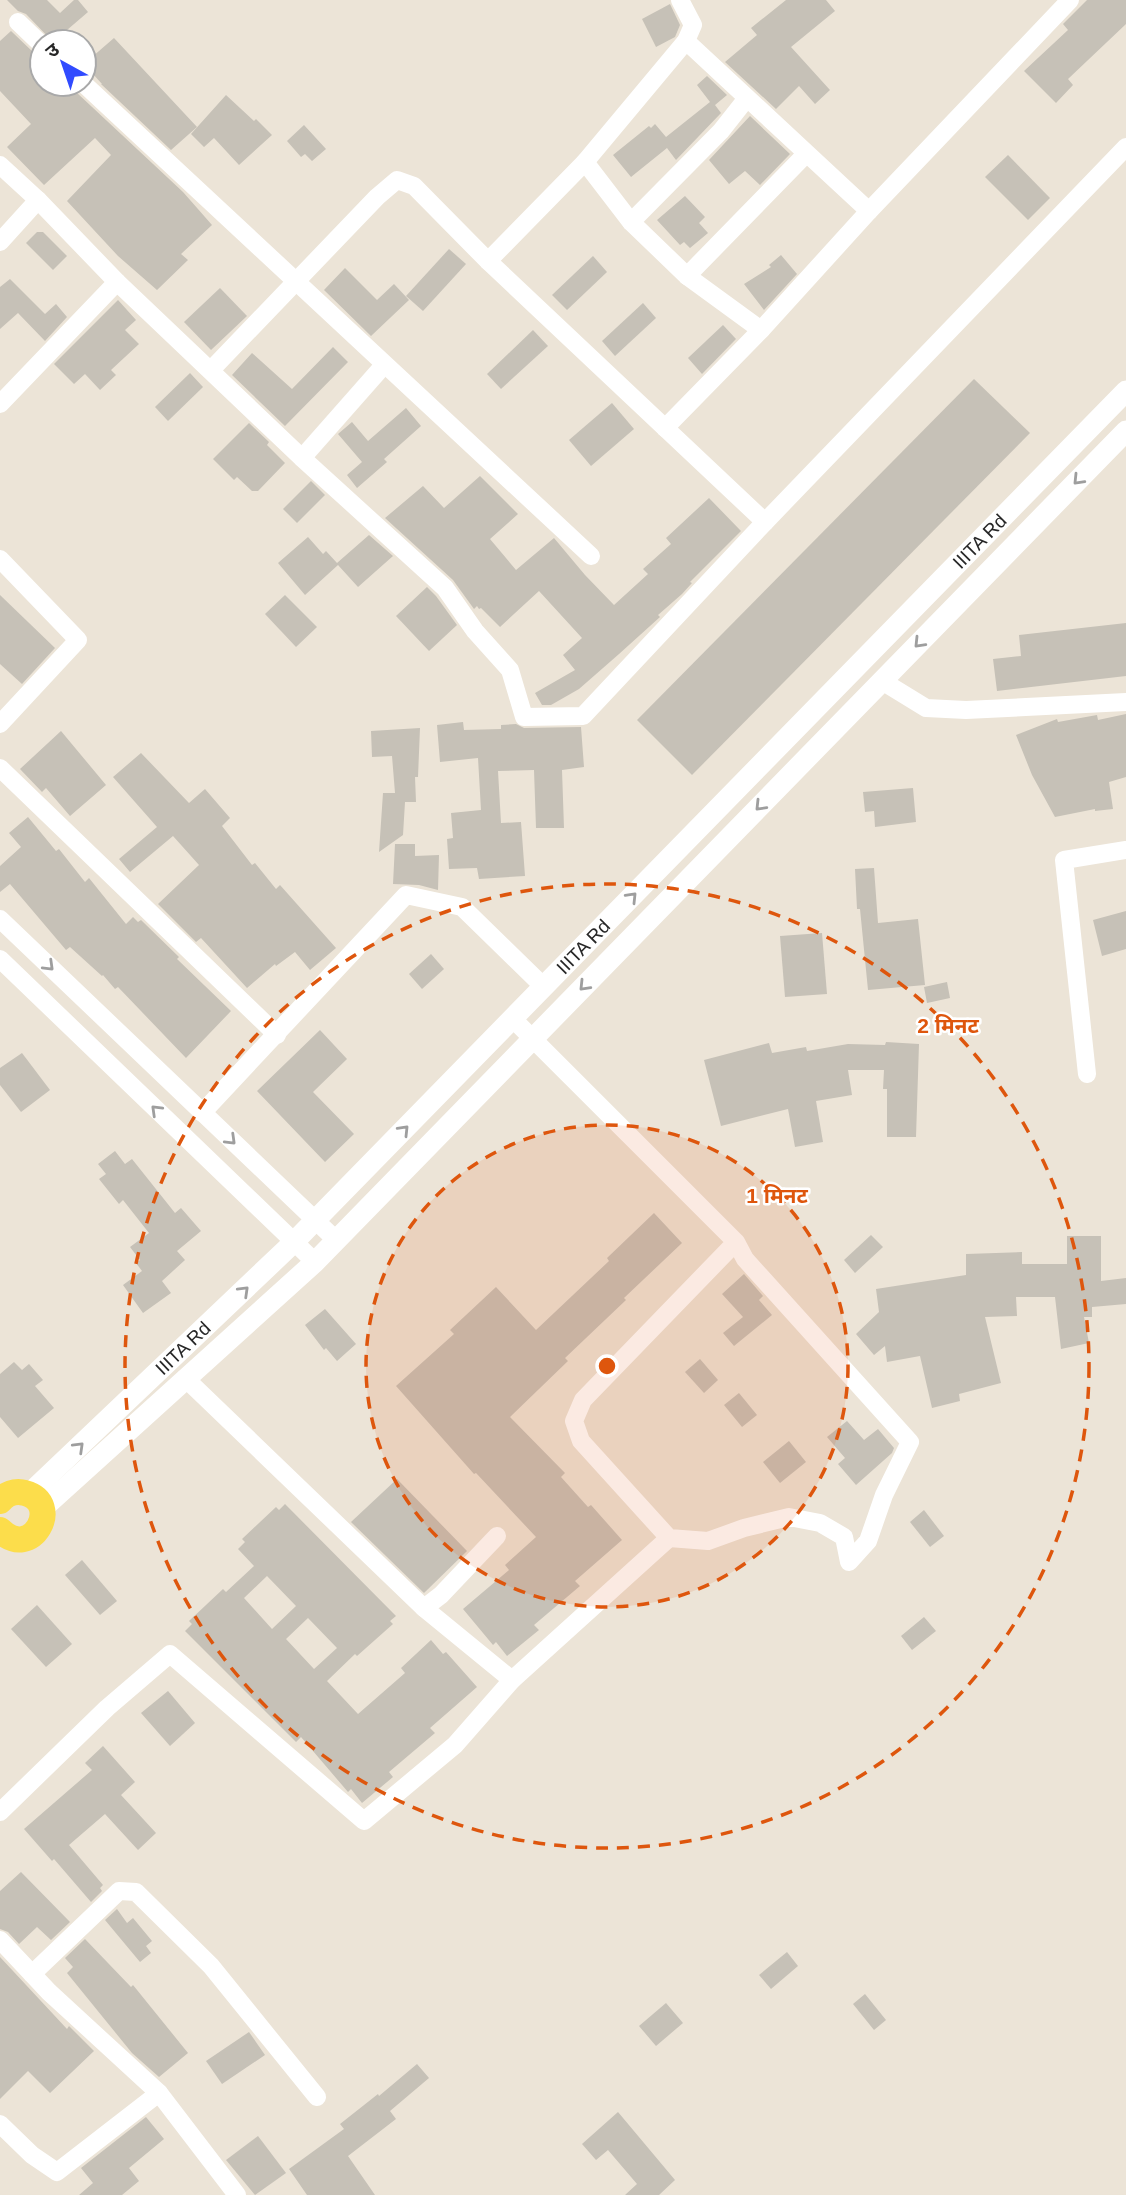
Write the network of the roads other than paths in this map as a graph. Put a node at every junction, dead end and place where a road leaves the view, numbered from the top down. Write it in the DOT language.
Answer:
graph roads {
  1 [pos="680,0"];
  2 [pos="1070,0"];
  3 [pos="18,22"];
  4 [pos="28,31"];
  5 [pos="686,41"];
  6 [pos="98,97"];
  7 [pos="747,98"];
  8 [pos="1126,147"];
  9 [pos="806,153"];
  10 [pos="585,162"];
  11 [pos="0,165"];
  12 [pos="38,200"];
  13 [pos="869,211"];
  14 [pos="631,222"];
  15 [pos="0,242"];
  16 [pos="488,261"];
  17 [pos="687,276"];
  18 [pos="296,281"];
  19 [pos="117,282"];
  20 [pos="761,330"];
  21 [pos="384,365"];
  22 [pos="211,370"];
  23 [pos="1126,391"];
  24 [pos="0,404"];
  25 [pos="665,428"];
  26 [pos="1126,431"];
  27 [pos="302,458"];
  28 [pos="765,522"];
  29 [pos="591,556"];
  30 [pos="0,559"];
  31 [pos="882,681"];
  32 [pos="1126,702"];
  33 [pos="0,724"];
  34 [pos="0,768"];
  35 [pos="1126,850"];
  36 [pos="0,919"];
  37 [pos="0,959"];
  38 [pos="544,987"];
  39 [pos="513,1019"];
  40 [pos="277,1035"];
  41 [pos="533,1038"];
  42 [pos="1087,1074"];
  43 [pos="202,1113"];
  44 [pos="315,1221"];
  45 [pos="336,1240"];
  46 [pos="736,1242"];
  47 [pos="293,1243"];
  48 [pos="314,1262"];
  49 [pos="185,1378"];
  50 [pos="16,1496"];
  51 [pos="498,1536"];
  52 [pos="669,1538"];
  53 [pos="4,1540"];
  54 [pos="424,1608"];
  55 [pos="512,1680"];
  56 [pos="0,1812"];
  57 [pos="0,1940"];
  58 [pos="32,1974"];
  59 [pos="159,2093"];
  60 [pos="317,2097"];
  61 [pos="0,2124"];
  62 [pos="237,2195"];
  1 -- 5 [label="street"];
  2 -- 13 [label="street"];
  3 -- 4 [label="street"];
  5 -- 7 [label="street"];
  5 -- 10 [label="street"];
  6 -- 18 [label="street"];
  7 -- 9 [label="street"];
  7 -- 14 [label="street"];
  8 -- 28 [label="street"];
  9 -- 13 [label="street"];
  9 -- 17 [label="street"];
  10 -- 14 [label="street"];
  10 -- 16 [label="street"];
  11 -- 12 [label="street"];
  12 -- 15 [label="street"];
  12 -- 19 [label="street"];
  13 -- 20 [label="street"];
  14 -- 17 [label="street"];
  16 -- 18 [label="street"];
  16 -- 25 [label="street"];
  17 -- 20 [label="street"];
  18 -- 21 [label="street"];
  18 -- 22 [label="street"];
  19 -- 22 [label="street"];
  19 -- 24 [label="street"];
  20 -- 25 [label="street"];
  21 -- 27 [label="street"];
  21 -- 29 [label="street"];
  22 -- 27 [label="street"];
  38 -- 23 [label="street, IIITA Rd, one-way"];
  25 -- 28 [label="street"];
  26 -- 31 [label="street, IIITA Rd, one-way"];
  27 -- 28 [label="street"];
  30 -- 33 [label="street"];
  31 -- 32 [label="street"];
  31 -- 41 [label="street, IIITA Rd, one-way"];
  34 -- 40 [label="street"];
  35 -- 42 [label="street"];
  36 -- 43 [label="street, one-way"];
  47 -- 37 [label="street, one-way"];
  38 -- 39 [label="street, IIITA Rd"];
  38 -- 40 [label="street"];
  39 -- 41 [label="street"];
  44 -- 39 [label="street, IIITA Rd, one-way"];
  40 -- 43 [label="street"];
  41 -- 45 [label="street, IIITA Rd"];
  41 -- 46 [label="street"];
  43 -- 44 [label="street, one-way"];
  44 -- 45 [label="street"];
  44 -- 47 [label="street, IIITA Rd"];
  45 -- 48 [label="street, IIITA Rd"];
  46 -- 52 [label="street"];
  46 -- 52 [label="street"];
  47 -- 48 [label="street"];
  50 -- 47 [label="street, IIITA Rd, one-way"];
  48 -- 49 [label="street, IIITA Rd"];
  49 -- 50 [label="street, IIITA Rd"];
  49 -- 54 [label="street"];
  50 -- 53 [label="main road"];
  51 -- 54 [label="street"];
  52 -- 55 [label="street"];
  54 -- 55 [label="street"];
  55 -- 56 [label="street"];
  57 -- 58 [label="street"];
  58 -- 59 [label="street"];
  58 -- 60 [label="street"];
  59 -- 61 [label="street"];
  59 -- 62 [label="street"];
}
